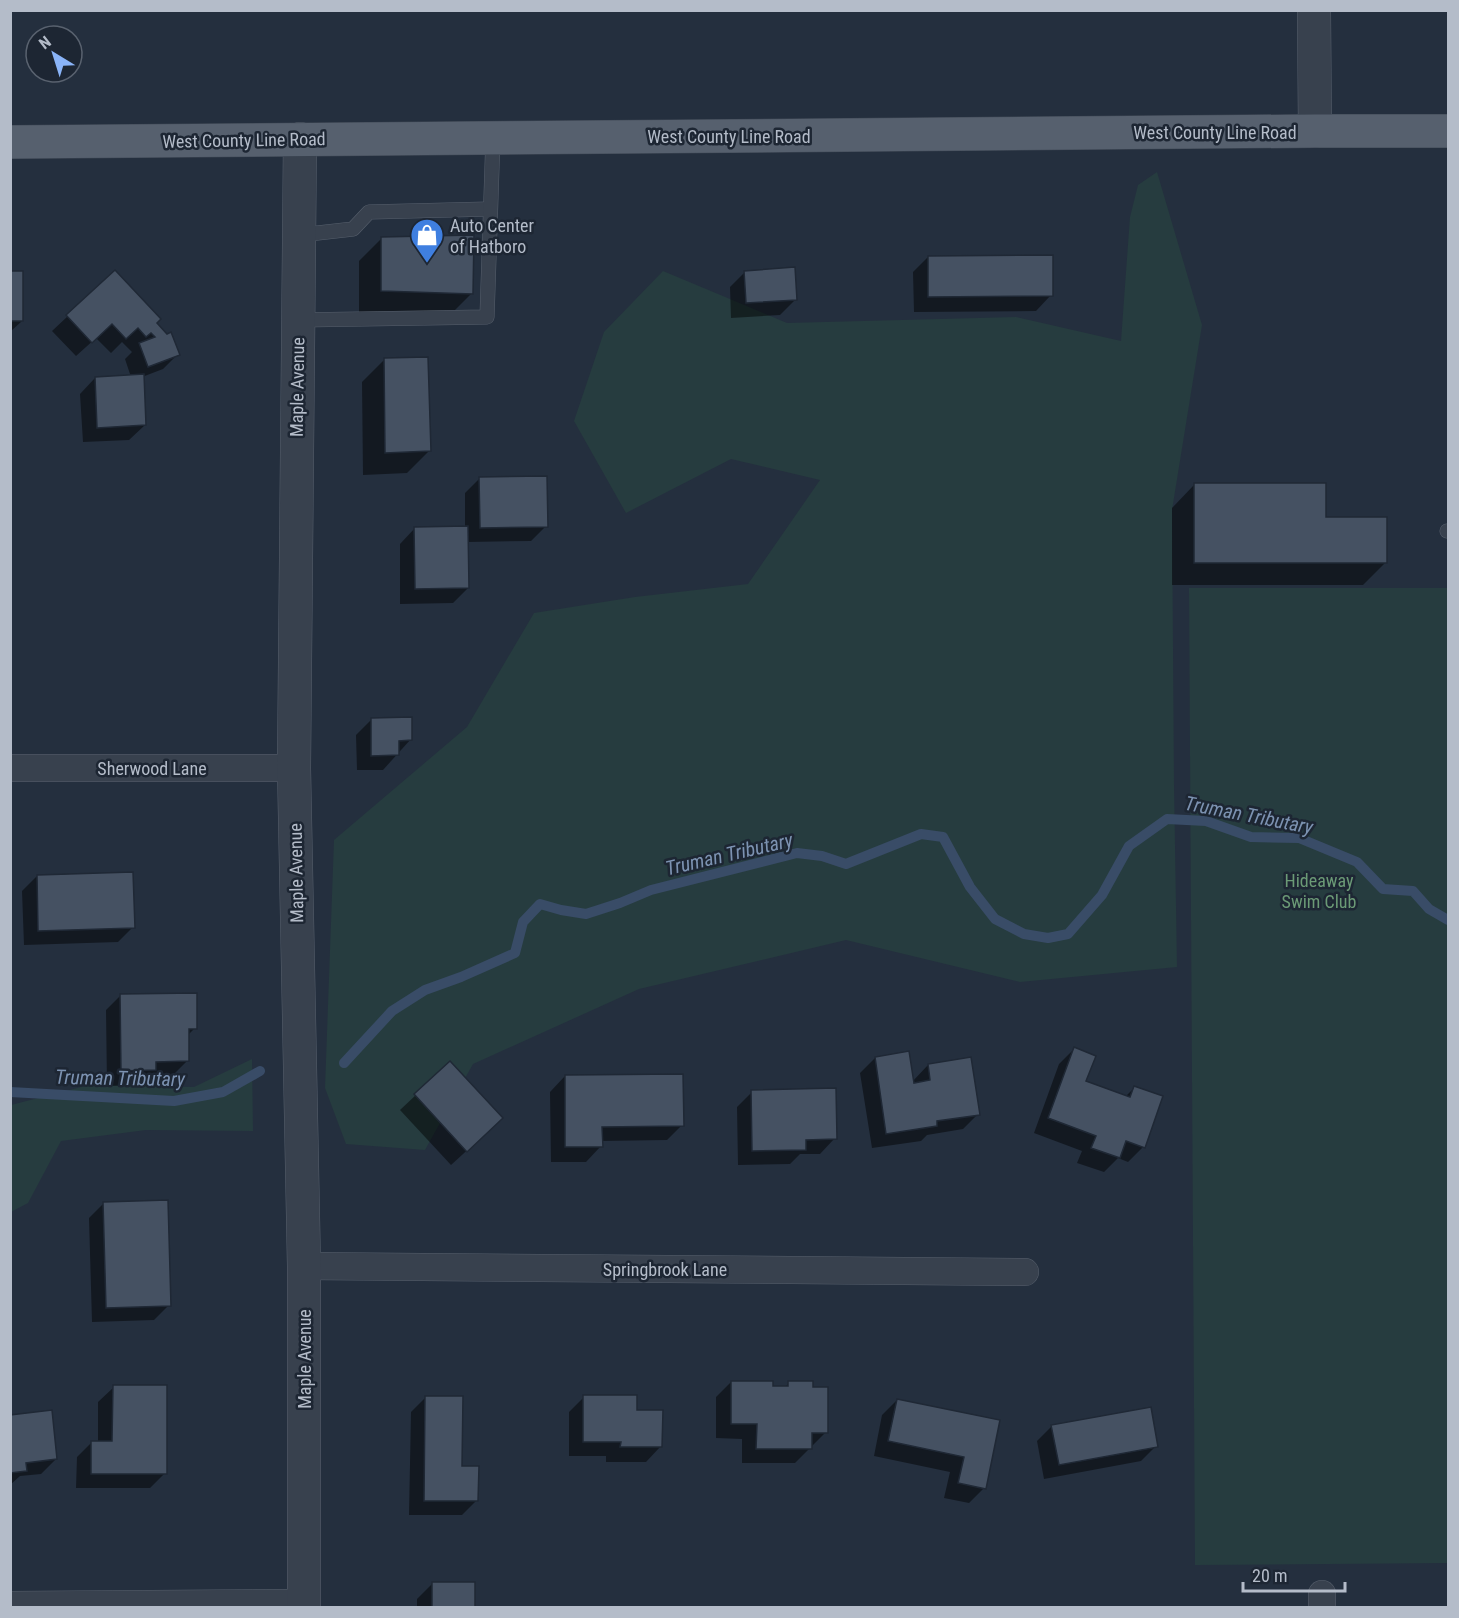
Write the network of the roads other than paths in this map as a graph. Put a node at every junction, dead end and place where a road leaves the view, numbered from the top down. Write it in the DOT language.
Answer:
graph roads {
  1 [pos="1314,10"];
  2 [pos="1315,131"];
  3 [pos="1449,131"];
  4 [pos="493,138"];
  5 [pos="300,139"];
  6 [pos="10,142"];
  7 [pos="489,209"];
  8 [pos="300,235"];
  9 [pos="298,320"];
  10 [pos="10,768"];
  11 [pos="294,768"];
  12 [pos="304,1266"];
  13 [pos="1025,1272"];
  14 [pos="10,1605"];
  15 [pos="304,1605"];
  1 -- 2 [label="street"];
  2 -- 3 [label="main road, West County Line Road"];
  2 -- 4 [label="main road, West County Line Road"];
  4 -- 5 [label="main road, West County Line Road"];
  4 -- 7 [label="lane"];
  5 -- 6 [label="main road, West County Line Road"];
  5 -- 8 [label="street, Maple Avenue"];
  7 -- 8 [label="lane"];
  7 -- 9 [label="lane"];
  8 -- 9 [label="street, Maple Avenue"];
  9 -- 11 [label="street, Maple Avenue"];
  10 -- 11 [label="street, Sherwood Lane"];
  11 -- 12 [label="street, Maple Avenue"];
  12 -- 13 [label="street, Springbrook Lane"];
  12 -- 15 [label="street, Maple Avenue"];
  14 -- 15 [label="street"];
}
